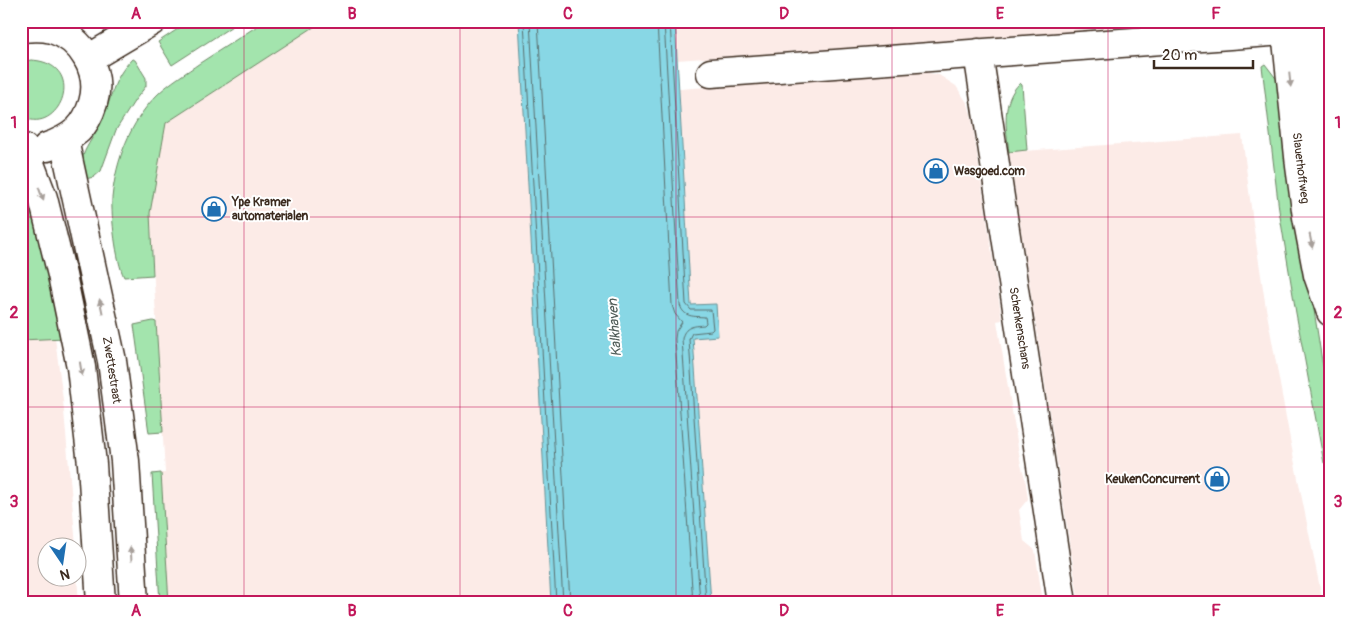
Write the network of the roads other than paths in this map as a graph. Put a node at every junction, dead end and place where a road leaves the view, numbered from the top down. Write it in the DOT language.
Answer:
graph roads {
  1 [pos="152,21"];
  2 [pos="1312,21"];
  3 [pos="1285,26"];
  4 [pos="21,28"];
  5 [pos="978,53"];
  6 [pos="88,59"];
  7 [pos="711,73"];
  8 [pos="64,140"];
  9 [pos="22,148"];
  10 [pos="1331,242"];
  11 [pos="1331,312"];
  12 [pos="101,603"];
  13 [pos="134,603"];
  14 [pos="1062,603"];
  1 -- 6 [label="street"];
  2 -- 10 [label="street, Slauerhoffweg"];
  3 -- 5 [label="street"];
  3 -- 11 [label="street, Slauerhoffweg, one-way"];
  4 -- 6 [label="street"];
  5 -- 7 [label="street"];
  5 -- 14 [label="street, Schenkenschans"];
  6 -- 8 [label="street"];
  8 -- 9 [label="street"];
  13 -- 8 [label="street, Zwettestraat, one-way"];
  9 -- 12 [label="street, one-way"];
}
